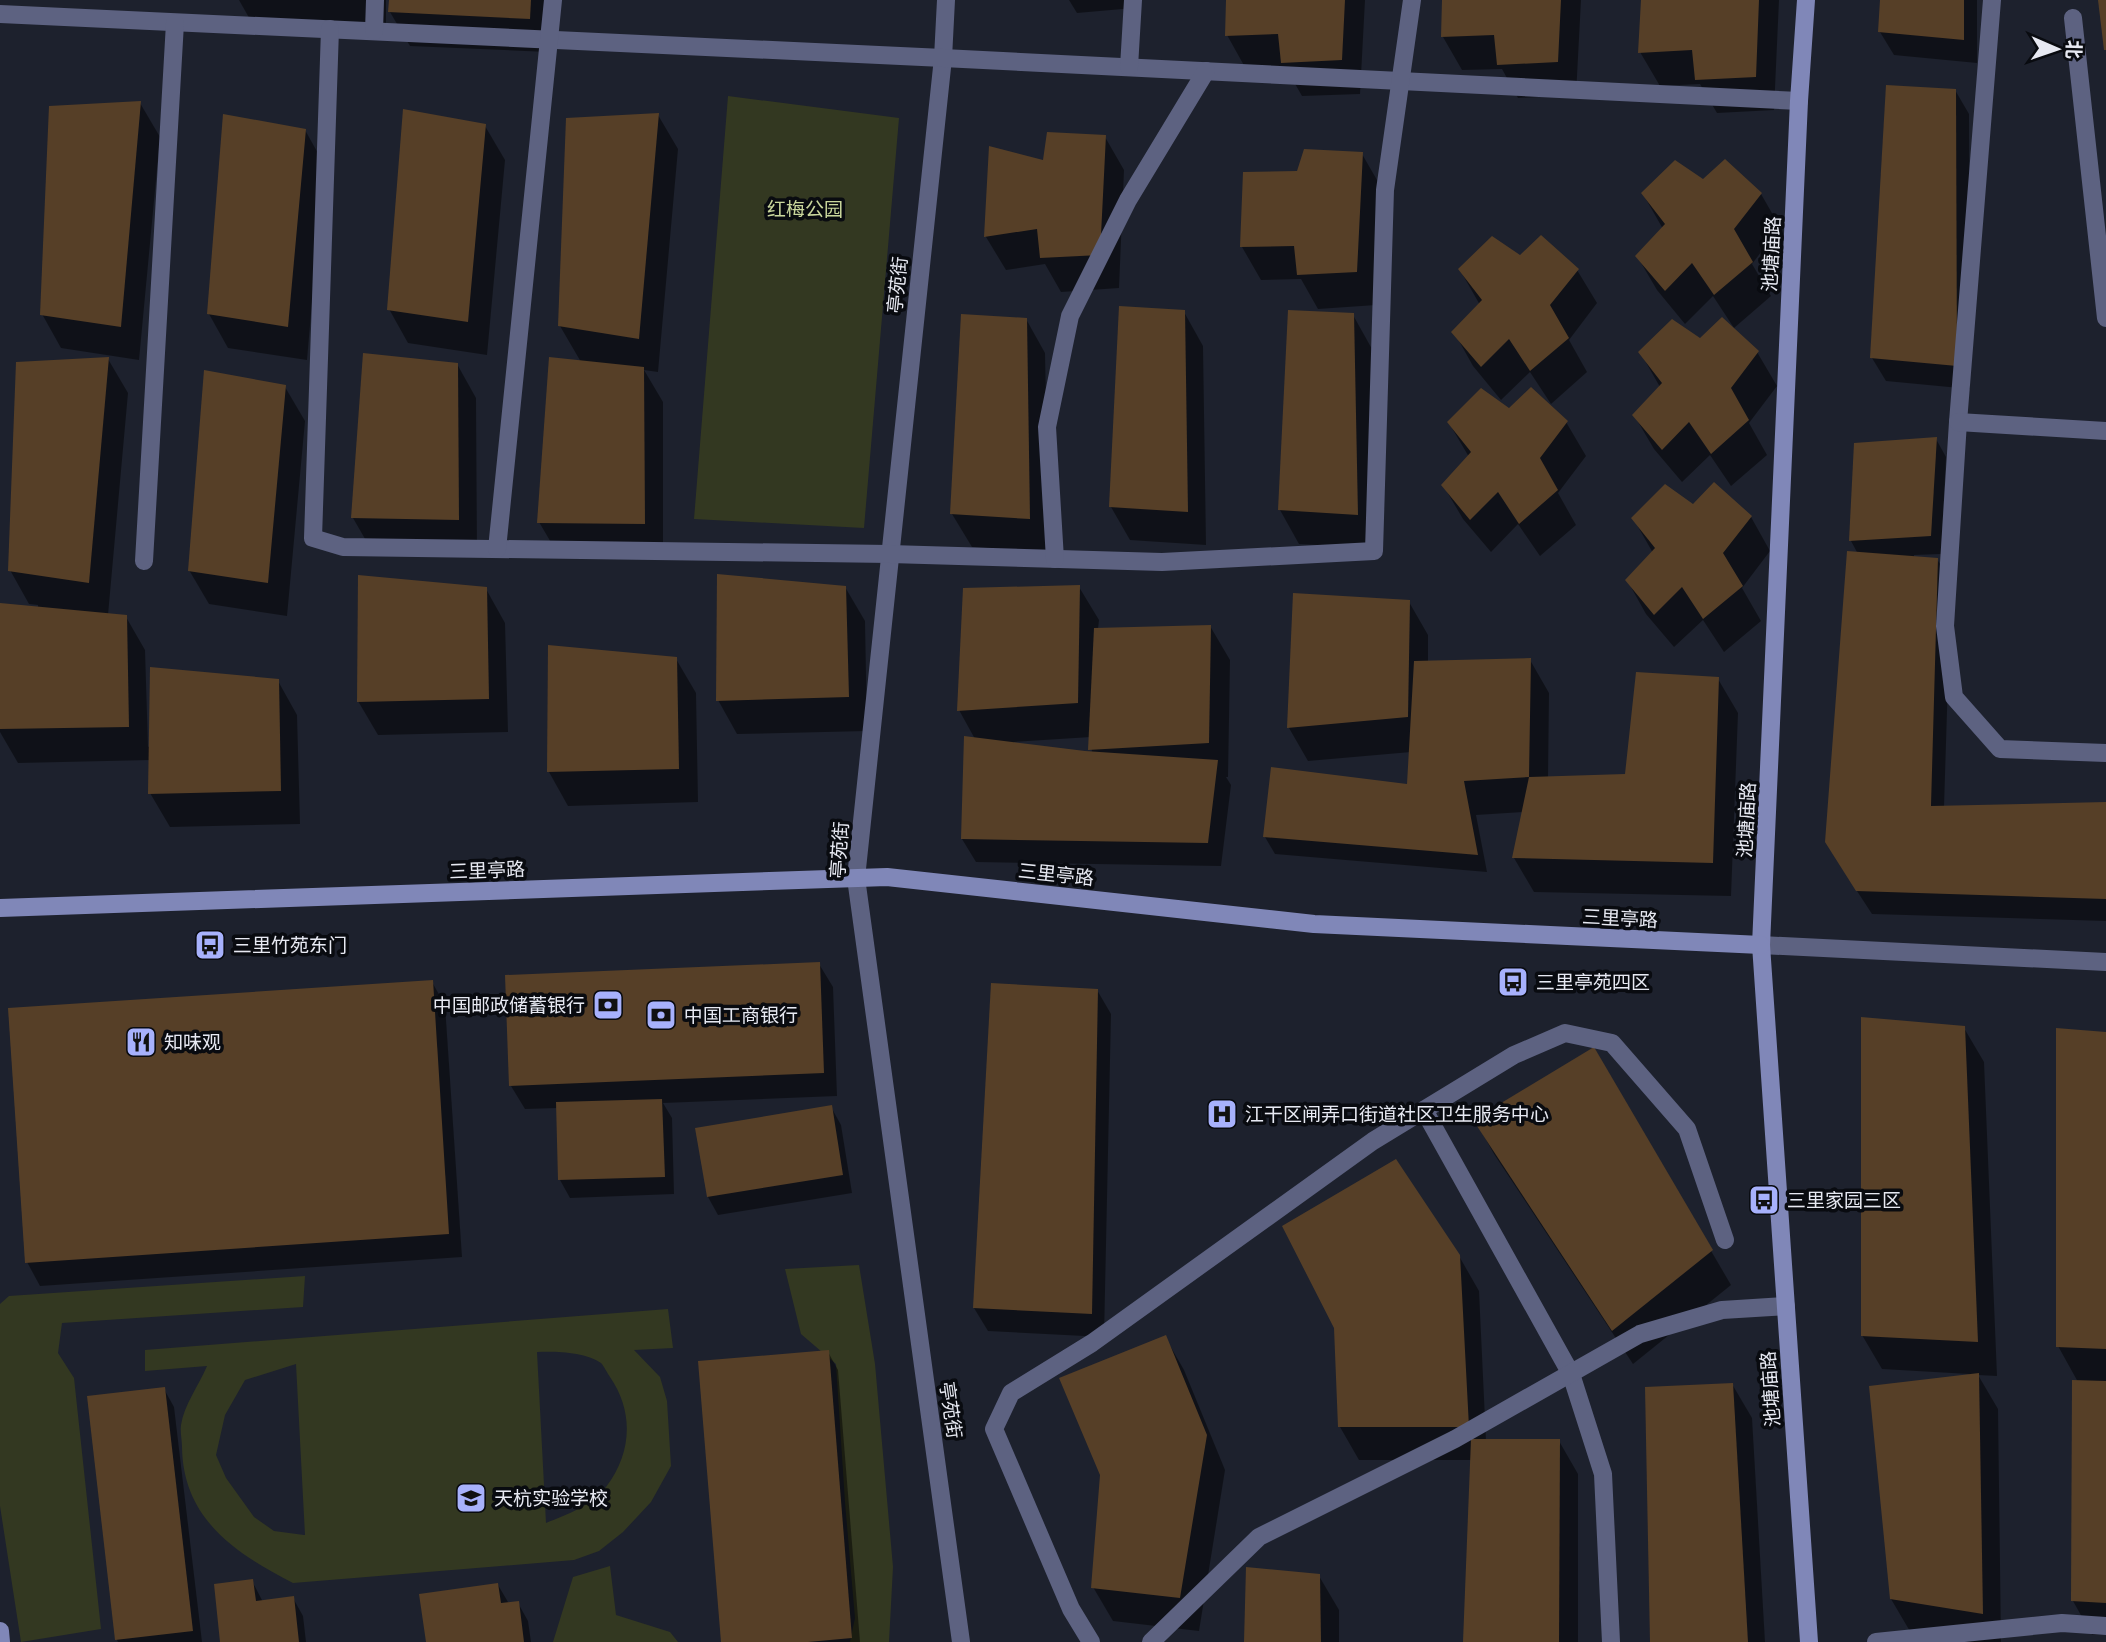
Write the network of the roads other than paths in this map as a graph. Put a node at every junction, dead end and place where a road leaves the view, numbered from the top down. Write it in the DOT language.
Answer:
graph roads {
  1 [pos="375,0"];
  2 [pos="553,0"];
  3 [pos="946,0"];
  4 [pos="1133,0"];
  5 [pos="1412,0"];
  6 [pos="1806,0"];
  7 [pos="1992,0"];
  8 [pos="0,14"];
  9 [pos="2073,18"];
  10 [pos="175,23"];
  11 [pos="330,29"];
  12 [pos="374,32"];
  13 [pos="550,40"];
  14 [pos="943,58"];
  15 [pos="1129,67"];
  16 [pos="1206,71"];
  17 [pos="1401,81"];
  18 [pos="1799,101"];
  19 [pos="2106,318"];
  20 [pos="1958,422"];
  21 [pos="2106,431"];
  22 [pos="497,549"];
  23 [pos="890,554"];
  24 [pos="1055,559"];
  25 [pos="144,561"];
  26 [pos="2106,753"];
  27 [pos="856,878"];
  28 [pos="0,908"];
  29 [pos="1761,945"];
  30 [pos="2106,962"];
  31 [pos="1424,1110"];
  32 [pos="1725,1240"];
  33 [pos="1786,1306"];
  34 [pos="1571,1374"];
  35 [pos="2106,1626"];
  36 [pos="0,1631"];
  37 [pos="1,1642"];
  38 [pos="961,1642"];
  39 [pos="1091,1642"];
  40 [pos="1151,1642"];
  41 [pos="1611,1642"];
  42 [pos="1809,1642"];
  43 [pos="1876,1642"];
  1 -- 12 [label="street"];
  2 -- 13 [label="street"];
  3 -- 14 [label="street, 亭苑街"];
  4 -- 15 [label="street"];
  5 -- 17 [label="street"];
  6 -- 18 [label="street, 池塘庙路"];
  7 -- 20 [label="street"];
  8 -- 10 [label="street"];
  9 -- 19 [label="street"];
  10 -- 11 [label="street"];
  10 -- 25 [label="street"];
  11 -- 12 [label="street"];
  11 -- 22 [label="street"];
  12 -- 13 [label="street"];
  13 -- 14 [label="street"];
  13 -- 22 [label="street"];
  14 -- 15 [label="street"];
  14 -- 23 [label="street, 亭苑街"];
  15 -- 16 [label="street"];
  16 -- 17 [label="street"];
  16 -- 24 [label="street"];
  17 -- 18 [label="street"];
  17 -- 24 [label="street"];
  18 -- 29 [label="street, 池塘庙路"];
  20 -- 21 [label="street"];
  20 -- 26 [label="street"];
  22 -- 23 [label="street"];
  23 -- 24 [label="street"];
  23 -- 27 [label="street, 亭苑街"];
  27 -- 28 [label="street, 三里亭路"];
  27 -- 29 [label="street, 三里亭路"];
  27 -- 38 [label="street, 亭苑街"];
  29 -- 30 [label="street, 三里亭路"];
  29 -- 33 [label="street, 池塘庙路"];
  31 -- 32 [label="street"];
  31 -- 34 [label="street"];
  31 -- 39 [label="street"];
  33 -- 34 [label="street"];
  33 -- 42 [label="street, 池塘庙路"];
  34 -- 40 [label="street"];
  34 -- 41 [label="street"];
  35 -- 43 [label="street"];
  36 -- 37 [label="street"];
}
